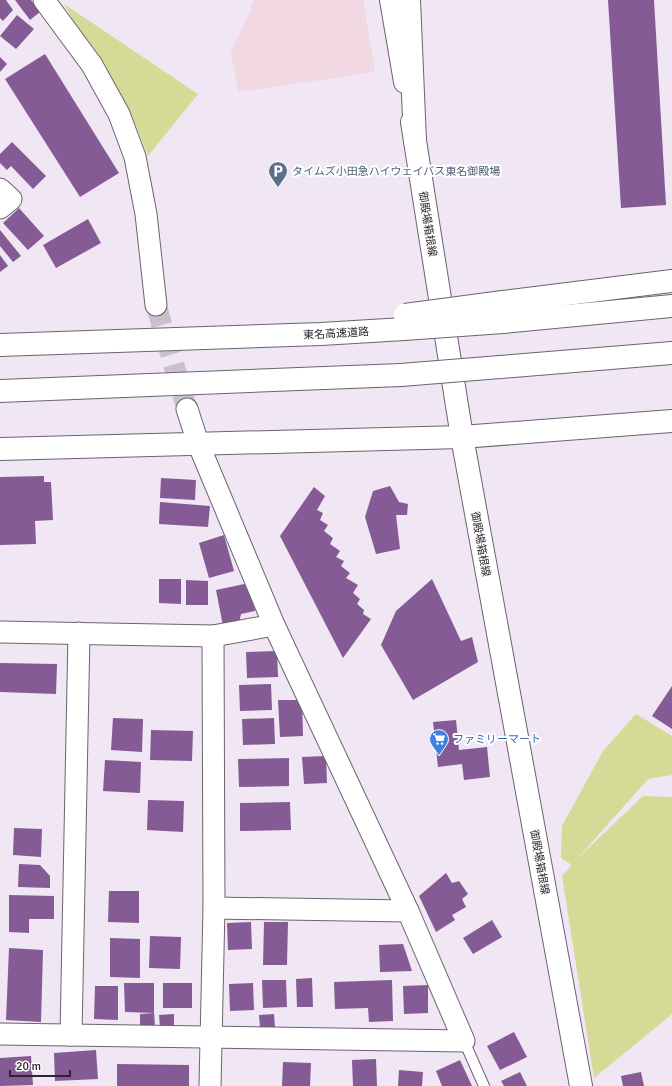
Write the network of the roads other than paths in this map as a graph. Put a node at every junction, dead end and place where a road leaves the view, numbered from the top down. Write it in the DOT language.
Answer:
graph roads {
  1 [pos="44,0"];
  2 [pos="391,0"];
  3 [pos="409,0"];
  4 [pos="415,141"];
  5 [pos="0,189"];
  6 [pos="0,208"];
  7 [pos="672,281"];
  8 [pos="156,305"];
  9 [pos="672,306"];
  10 [pos="503,312"];
  11 [pos="0,345"];
  12 [pos="672,353"];
  13 [pos="0,391"];
  14 [pos="187,409"];
  15 [pos="672,421"];
  16 [pos="462,437"];
  17 [pos="198,443"];
  18 [pos="0,449"];
  19 [pos="274,625"];
  20 [pos="0,632"];
  21 [pos="79,633"];
  22 [pos="213,636"];
  23 [pos="214,908"];
  24 [pos="408,911"];
  25 [pos="0,1034"];
  26 [pos="71,1035"];
  27 [pos="212,1038"];
  28 [pos="464,1041"];
  29 [pos="210,1086"];
  30 [pos="484,1086"];
  31 [pos="581,1086"];
  1 -- 8 [label="street"];
  2 -- 4 [label="main road, 御殿場箱根線"];
  3 -- 4 [label="main road"];
  4 -- 16 [label="main road, 御殿場箱根線"];
  5 -- 6 [label="street"];
  7 -- 10 [label="main road"];
  9 -- 10 [label="main road"];
  10 -- 11 [label="main road, 東名高速道路, bridge"];
  12 -- 13 [label="main road, bridge"];
  14 -- 17 [label="street"];
  15 -- 16 [label="main road"];
  16 -- 17 [label="main road"];
  16 -- 31 [label="main road, 御殿場箱根線"];
  17 -- 18 [label="main road"];
  17 -- 19 [label="street"];
  19 -- 22 [label="street"];
  19 -- 24 [label="street"];
  20 -- 21 [label="street"];
  21 -- 22 [label="street"];
  21 -- 26 [label="street"];
  22 -- 23 [label="street"];
  23 -- 24 [label="street"];
  23 -- 27 [label="street"];
  24 -- 28 [label="street"];
  25 -- 26 [label="street"];
  26 -- 27 [label="street"];
  27 -- 28 [label="street"];
  27 -- 29 [label="street"];
  28 -- 30 [label="lane"];
}
